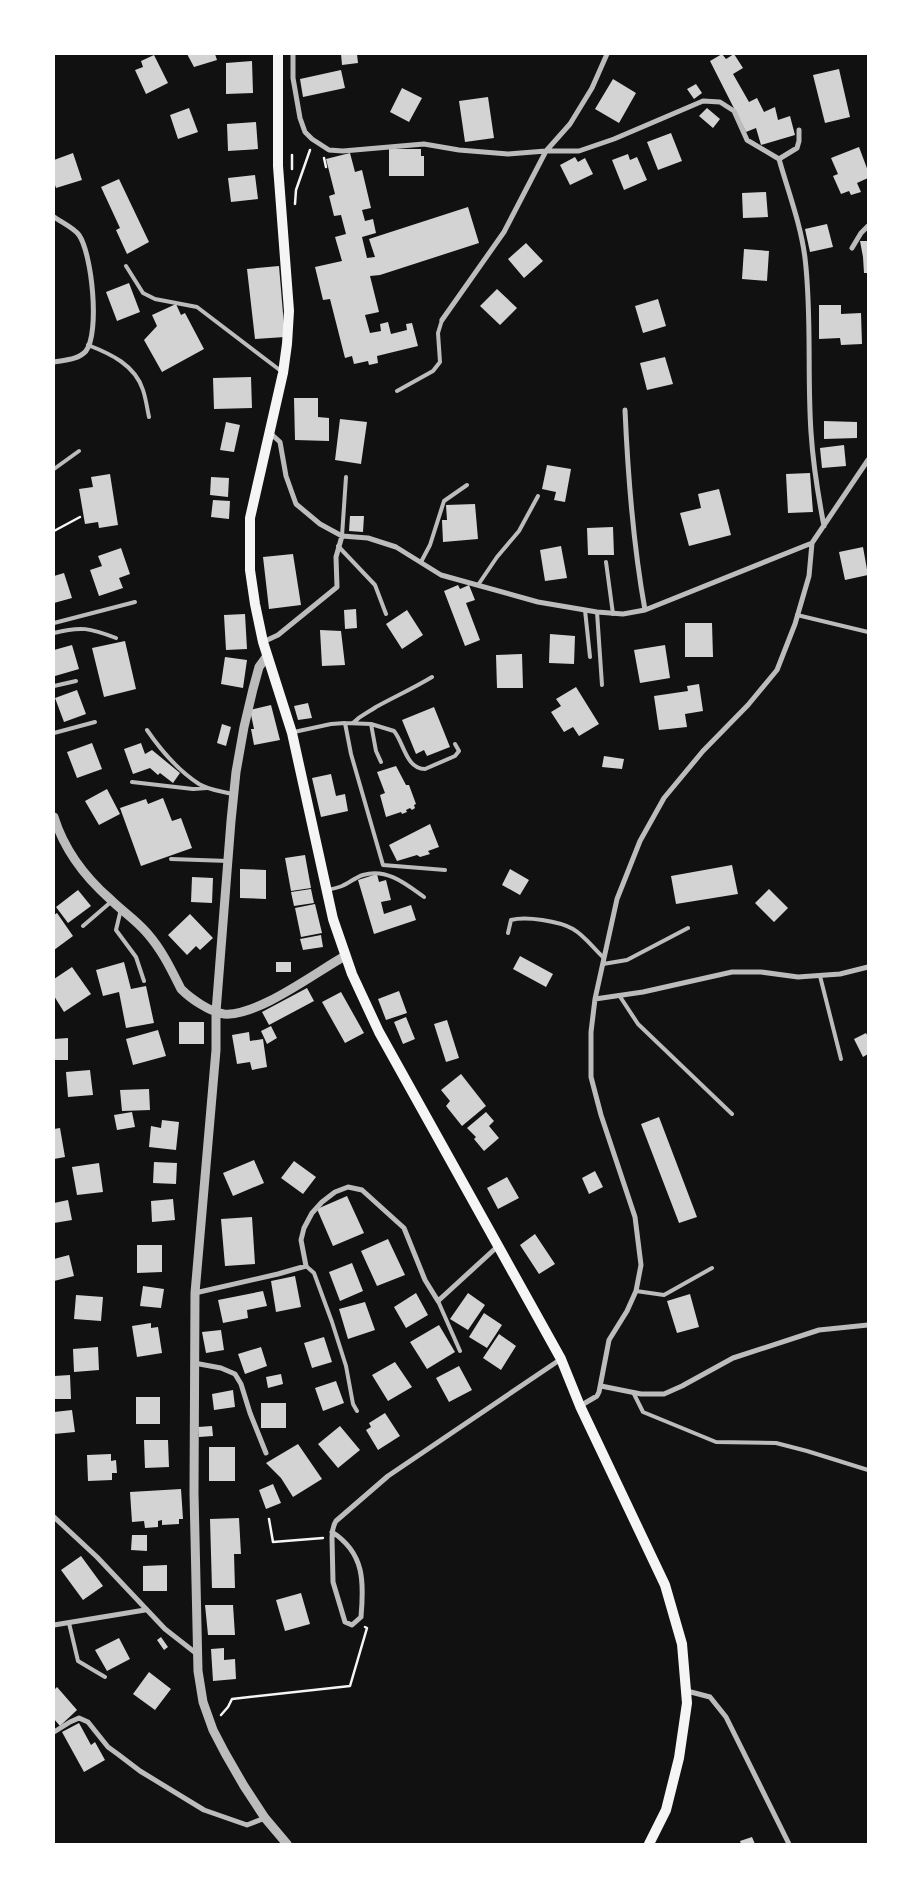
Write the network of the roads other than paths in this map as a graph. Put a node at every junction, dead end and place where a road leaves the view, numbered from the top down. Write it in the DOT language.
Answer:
graph roads {
  1 [pos="278,54"];
  2 [pos="293,54"];
  3 [pos="606,54"];
  4 [pos="798,130"];
  5 [pos="546,151"];
  6 [pos="779,159"];
  7 [pos="54,217"];
  8 [pos="868,226"];
  9 [pos="852,248"];
  10 [pos="126,266"];
  11 [pos="442,320"];
  12 [pos="88,345"];
  13 [pos="54,362"];
  14 [pos="283,373"];
  15 [pos="397,391"];
  16 [pos="625,410"];
  17 [pos="149,417"];
  18 [pos="269,432"];
  19 [pos="79,451"];
  20 [pos="868,460"];
  21 [pos="54,469"];
  22 [pos="346,477"];
  23 [pos="467,484"];
  24 [pos="538,496"];
  25 [pos="824,527"];
  26 [pos="342,536"];
  27 [pos="812,543"];
  28 [pos="338,546"];
  29 [pos="421,562"];
  30 [pos="606,562"];
  31 [pos="478,585"];
  32 [pos="135,602"];
  33 [pos="585,610"];
  34 [pos="645,610"];
  35 [pos="597,612"];
  36 [pos="386,614"];
  37 [pos="613,614"];
  38 [pos="798,615"];
  39 [pos="54,623"];
  40 [pos="868,632"];
  41 [pos="54,633"];
  42 [pos="116,638"];
  43 [pos="263,642"];
  44 [pos="268,656"];
  45 [pos="590,657"];
  46 [pos="432,677"];
  47 [pos="76,681"];
  48 [pos="602,685"];
  49 [pos="54,686"];
  50 [pos="94,722"];
  51 [pos="345,723"];
  52 [pos="353,723"];
  53 [pos="371,724"];
  54 [pos="147,730"];
  55 [pos="54,733"];
  56 [pos="292,733"];
  57 [pos="455,744"];
  58 [pos="381,762"];
  59 [pos="132,782"];
  60 [pos="209,788"];
  61 [pos="234,794"];
  62 [pos="54,817"];
  63 [pos="56,830"];
  64 [pos="171,859"];
  65 [pos="228,861"];
  66 [pos="445,870"];
  67 [pos="327,890"];
  68 [pos="424,897"];
  69 [pos="112,901"];
  70 [pos="121,908"];
  71 [pos="83,926"];
  72 [pos="688,928"];
  73 [pos="508,933"];
  74 [pos="345,956"];
  75 [pos="603,961"];
  76 [pos="868,967"];
  77 [pos="820,976"];
  78 [pos="144,981"];
  79 [pos="619,995"];
  80 [pos="595,999"];
  81 [pos="216,1012"];
  82 [pos="841,1059"];
  83 [pos="732,1114"];
  84 [pos="498,1246"];
  85 [pos="306,1266"];
  86 [pos="712,1268"];
  87 [pos="636,1291"];
  88 [pos="194,1292"];
  89 [pos="438,1301"];
  90 [pos="868,1325"];
  91 [pos="460,1351"];
  92 [pos="561,1359"];
  93 [pos="194,1362"];
  94 [pos="601,1386"];
  95 [pos="633,1392"];
  96 [pos="580,1406"];
  97 [pos="357,1412"];
  98 [pos="266,1453"];
  99 [pos="868,1470"];
  100 [pos="54,1516"];
  101 [pos="332,1532"];
  102 [pos="146,1610"];
  103 [pos="69,1623"];
  104 [pos="54,1625"];
  105 [pos="197,1654"];
  106 [pos="105,1677"];
  107 [pos="686,1691"];
  108 [pos="54,1732"];
  109 [pos="265,1818"];
  110 [pos="287,1844"];
  111 [pos="649,1844"];
  112 [pos="789,1844"];
  1 -- 14 [label="main road"];
  2 -- 5 [label="street"];
  3 -- 5 [label="street"];
  4 -- 6 [label="street"];
  5 -- 6 [label="street"];
  5 -- 11 [label="street"];
  6 -- 25 [label="street"];
  7 -- 12 [label="street"];
  8 -- 9 [label="street"];
  10 -- 14 [label="lane"];
  11 -- 15 [label="lane"];
  12 -- 13 [label="street"];
  12 -- 17 [label="lane"];
  14 -- 18 [label="main road"];
  16 -- 34 [label="street"];
  18 -- 26 [label="street"];
  18 -- 43 [label="main road"];
  19 -- 21 [label="lane"];
  20 -- 25 [label="street"];
  22 -- 26 [label="lane"];
  23 -- 29 [label="lane"];
  24 -- 31 [label="lane"];
  25 -- 27 [label="street"];
  26 -- 28 [label="street"];
  26 -- 29 [label="street"];
  27 -- 34 [label="street"];
  27 -- 38 [label="street"];
  28 -- 36 [label="lane"];
  28 -- 43 [label="street"];
  29 -- 31 [label="street"];
  30 -- 37 [label="lane"];
  31 -- 33 [label="street"];
  32 -- 39 [label="lane"];
  33 -- 35 [label="street"];
  33 -- 45 [label="lane"];
  34 -- 37 [label="street"];
  35 -- 37 [label="street"];
  35 -- 48 [label="lane"];
  38 -- 40 [label="lane"];
  38 -- 75 [label="street"];
  41 -- 42 [label="lane"];
  43 -- 44 [label="main road"];
  44 -- 56 [label="main road"];
  44 -- 61 [label="street"];
  46 -- 52 [label="lane"];
  47 -- 49 [label="lane"];
  50 -- 55 [label="lane"];
  51 -- 52 [label="lane"];
  51 -- 56 [label="lane"];
  51 -- 66 [label="lane"];
  52 -- 53 [label="lane"];
  53 -- 57 [label="lane"];
  53 -- 58 [label="lane"];
  54 -- 60 [label="lane"];
  56 -- 67 [label="main road"];
  59 -- 60 [label="lane"];
  60 -- 61 [label="lane"];
  61 -- 65 [label="street"];
  62 -- 63 [label="street"];
  63 -- 69 [label="street"];
  64 -- 65 [label="lane"];
  65 -- 81 [label="street"];
  67 -- 68 [label="lane"];
  67 -- 74 [label="main road"];
  69 -- 70 [label="street"];
  69 -- 71 [label="lane"];
  70 -- 78 [label="lane"];
  70 -- 81 [label="street"];
  72 -- 75 [label="lane"];
  73 -- 75 [label="lane"];
  74 -- 81 [label="street"];
  74 -- 84 [label="main road"];
  75 -- 80 [label="street"];
  76 -- 77 [label="street"];
  77 -- 79 [label="street"];
  77 -- 82 [label="lane"];
  79 -- 80 [label="street"];
  79 -- 83 [label="lane"];
  80 -- 87 [label="street"];
  81 -- 88 [label="street"];
  84 -- 89 [label="street"];
  84 -- 92 [label="main road"];
  85 -- 88 [label="street"];
  85 -- 89 [label="street"];
  85 -- 97 [label="lane"];
  86 -- 87 [label="lane"];
  87 -- 94 [label="street"];
  88 -- 93 [label="street"];
  89 -- 91 [label="lane"];
  90 -- 95 [label="street"];
  92 -- 96 [label="main road"];
  92 -- 101 [label="street"];
  93 -- 98 [label="street"];
  93 -- 105 [label="street"];
  94 -- 95 [label="street"];
  94 -- 96 [label="street"];
  95 -- 99 [label="lane"];
  96 -- 107 [label="main road"];
  100 -- 102 [label="street"];
  101 -- 101 [label="street"];
  102 -- 103 [label="street"];
  102 -- 105 [label="street"];
  103 -- 104 [label="street"];
  103 -- 106 [label="lane"];
  105 -- 109 [label="street"];
  107 -- 111 [label="main road"];
  107 -- 112 [label="street"];
  108 -- 109 [label="street"];
  109 -- 110 [label="street"];
}
